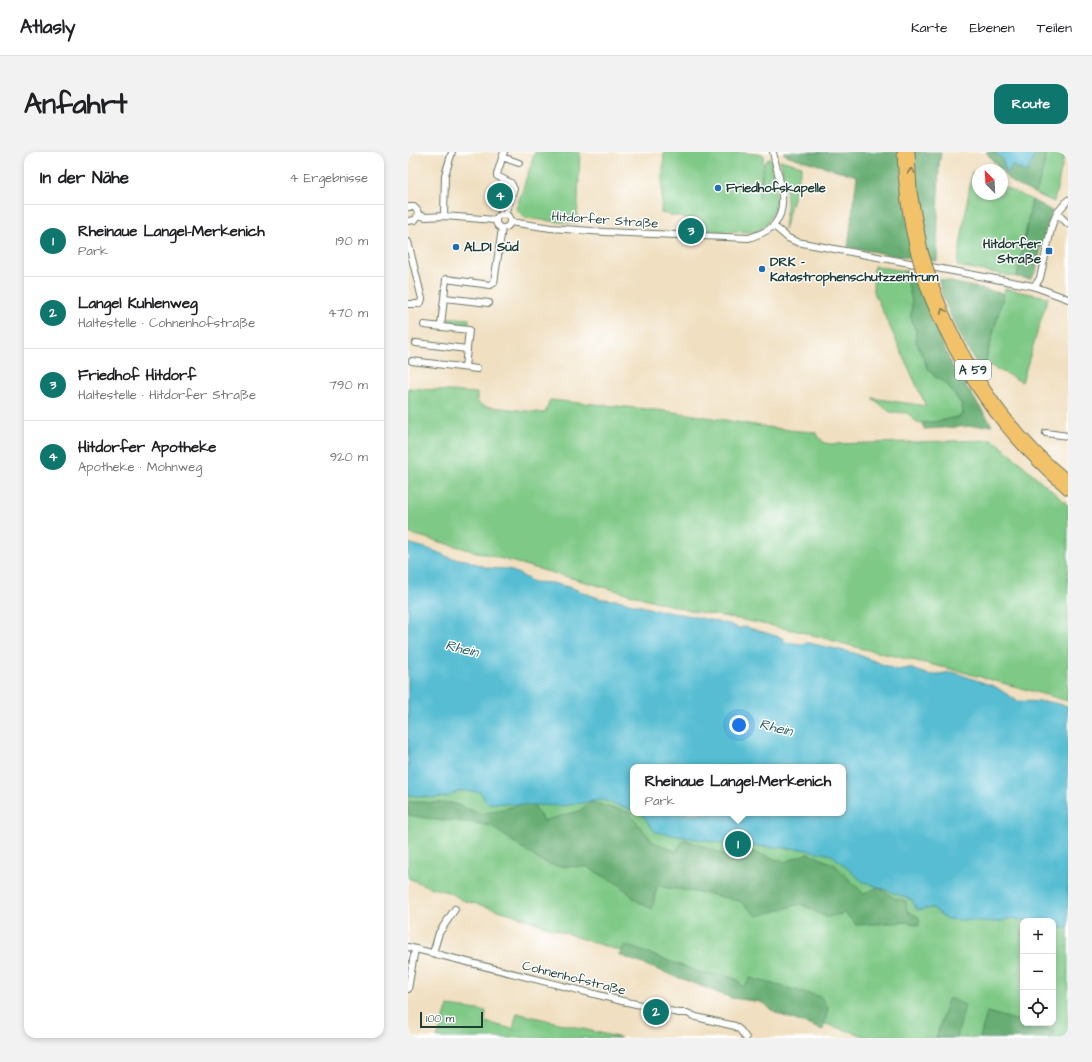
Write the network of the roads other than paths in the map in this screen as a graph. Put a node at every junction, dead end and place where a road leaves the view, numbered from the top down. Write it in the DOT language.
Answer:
graph roads {
  1 [pos="772,152"];
  2 [pos="902,152"];
  3 [pos="910,152"];
  4 [pos="450,153"];
  5 [pos="503,155"];
  6 [pos="519,163"];
  7 [pos="1068,200"];
  8 [pos="408,207"];
  9 [pos="1057,212"];
  10 [pos="505,214"];
  11 [pos="418,215"];
  12 [pos="444,216"];
  13 [pos="495,220"];
  14 [pos="408,221"];
  15 [pos="510,222"];
  16 [pos="1068,224"];
  17 [pos="774,226"];
  18 [pos="502,228"];
  19 [pos="408,242"];
  20 [pos="919,250"];
  21 [pos="927,280"];
  22 [pos="1032,286"];
  23 [pos="444,298"];
  24 [pos="1068,300"];
  25 [pos="489,303"];
  26 [pos="408,304"];
  27 [pos="424,325"];
  28 [pos="441,326"];
  29 [pos="416,343"];
  30 [pos="467,349"];
  31 [pos="412,361"];
  32 [pos="465,367"];
  33 [pos="477,369"];
  34 [pos="1046,433"];
  35 [pos="1068,436"];
  36 [pos="1068,480"];
  37 [pos="1068,490"];
  38 [pos="455,909"];
  39 [pos="408,947"];
  40 [pos="415,949"];
  41 [pos="433,954"];
  42 [pos="408,989"];
  43 [pos="746,1038"];
  1 -- 17 [label="street"];
  2 -- 20 [label="highway, A 59"];
  20 -- 3 [label="highway, A 59, one-way"];
  4 -- 12 [label="street"];
  5 -- 6 [label="street"];
  5 -- 10 [label="street"];
  7 -- 9 [label="street"];
  8 -- 11 [label="street"];
  9 -- 16 [label="street"];
  9 -- 22 [label="street"];
  10 -- 13 [label="street"];
  10 -- 15 [label="street"];
  11 -- 12 [label="street"];
  11 -- 14 [label="street"];
  12 -- 13 [label="street"];
  13 -- 18 [label="street"];
  15 -- 17 [label="street, Hitdorfer Straße"];
  15 -- 18 [label="street"];
  17 -- 22 [label="street"];
  18 -- 23 [label="street"];
  19 -- 26 [label="street"];
  20 -- 21 [label="highway, A 59, bridge"];
  36 -- 21 [label="highway, A 59, one-way"];
  21 -- 37 [label="highway, A 59"];
  22 -- 24 [label="street"];
  23 -- 25 [label="street"];
  23 -- 28 [label="street"];
  27 -- 28 [label="street"];
  28 -- 30 [label="street"];
  29 -- 30 [label="street"];
  30 -- 32 [label="street"];
  31 -- 32 [label="street"];
  32 -- 33 [label="street"];
  34 -- 35 [label="street"];
  38 -- 41 [label="street"];
  39 -- 40 [label="street, Cohnenhofstraße"];
  40 -- 41 [label="street, Cohnenhofstraße"];
  40 -- 42 [label="street"];
  41 -- 43 [label="street, Cohnenhofstraße"];
}
